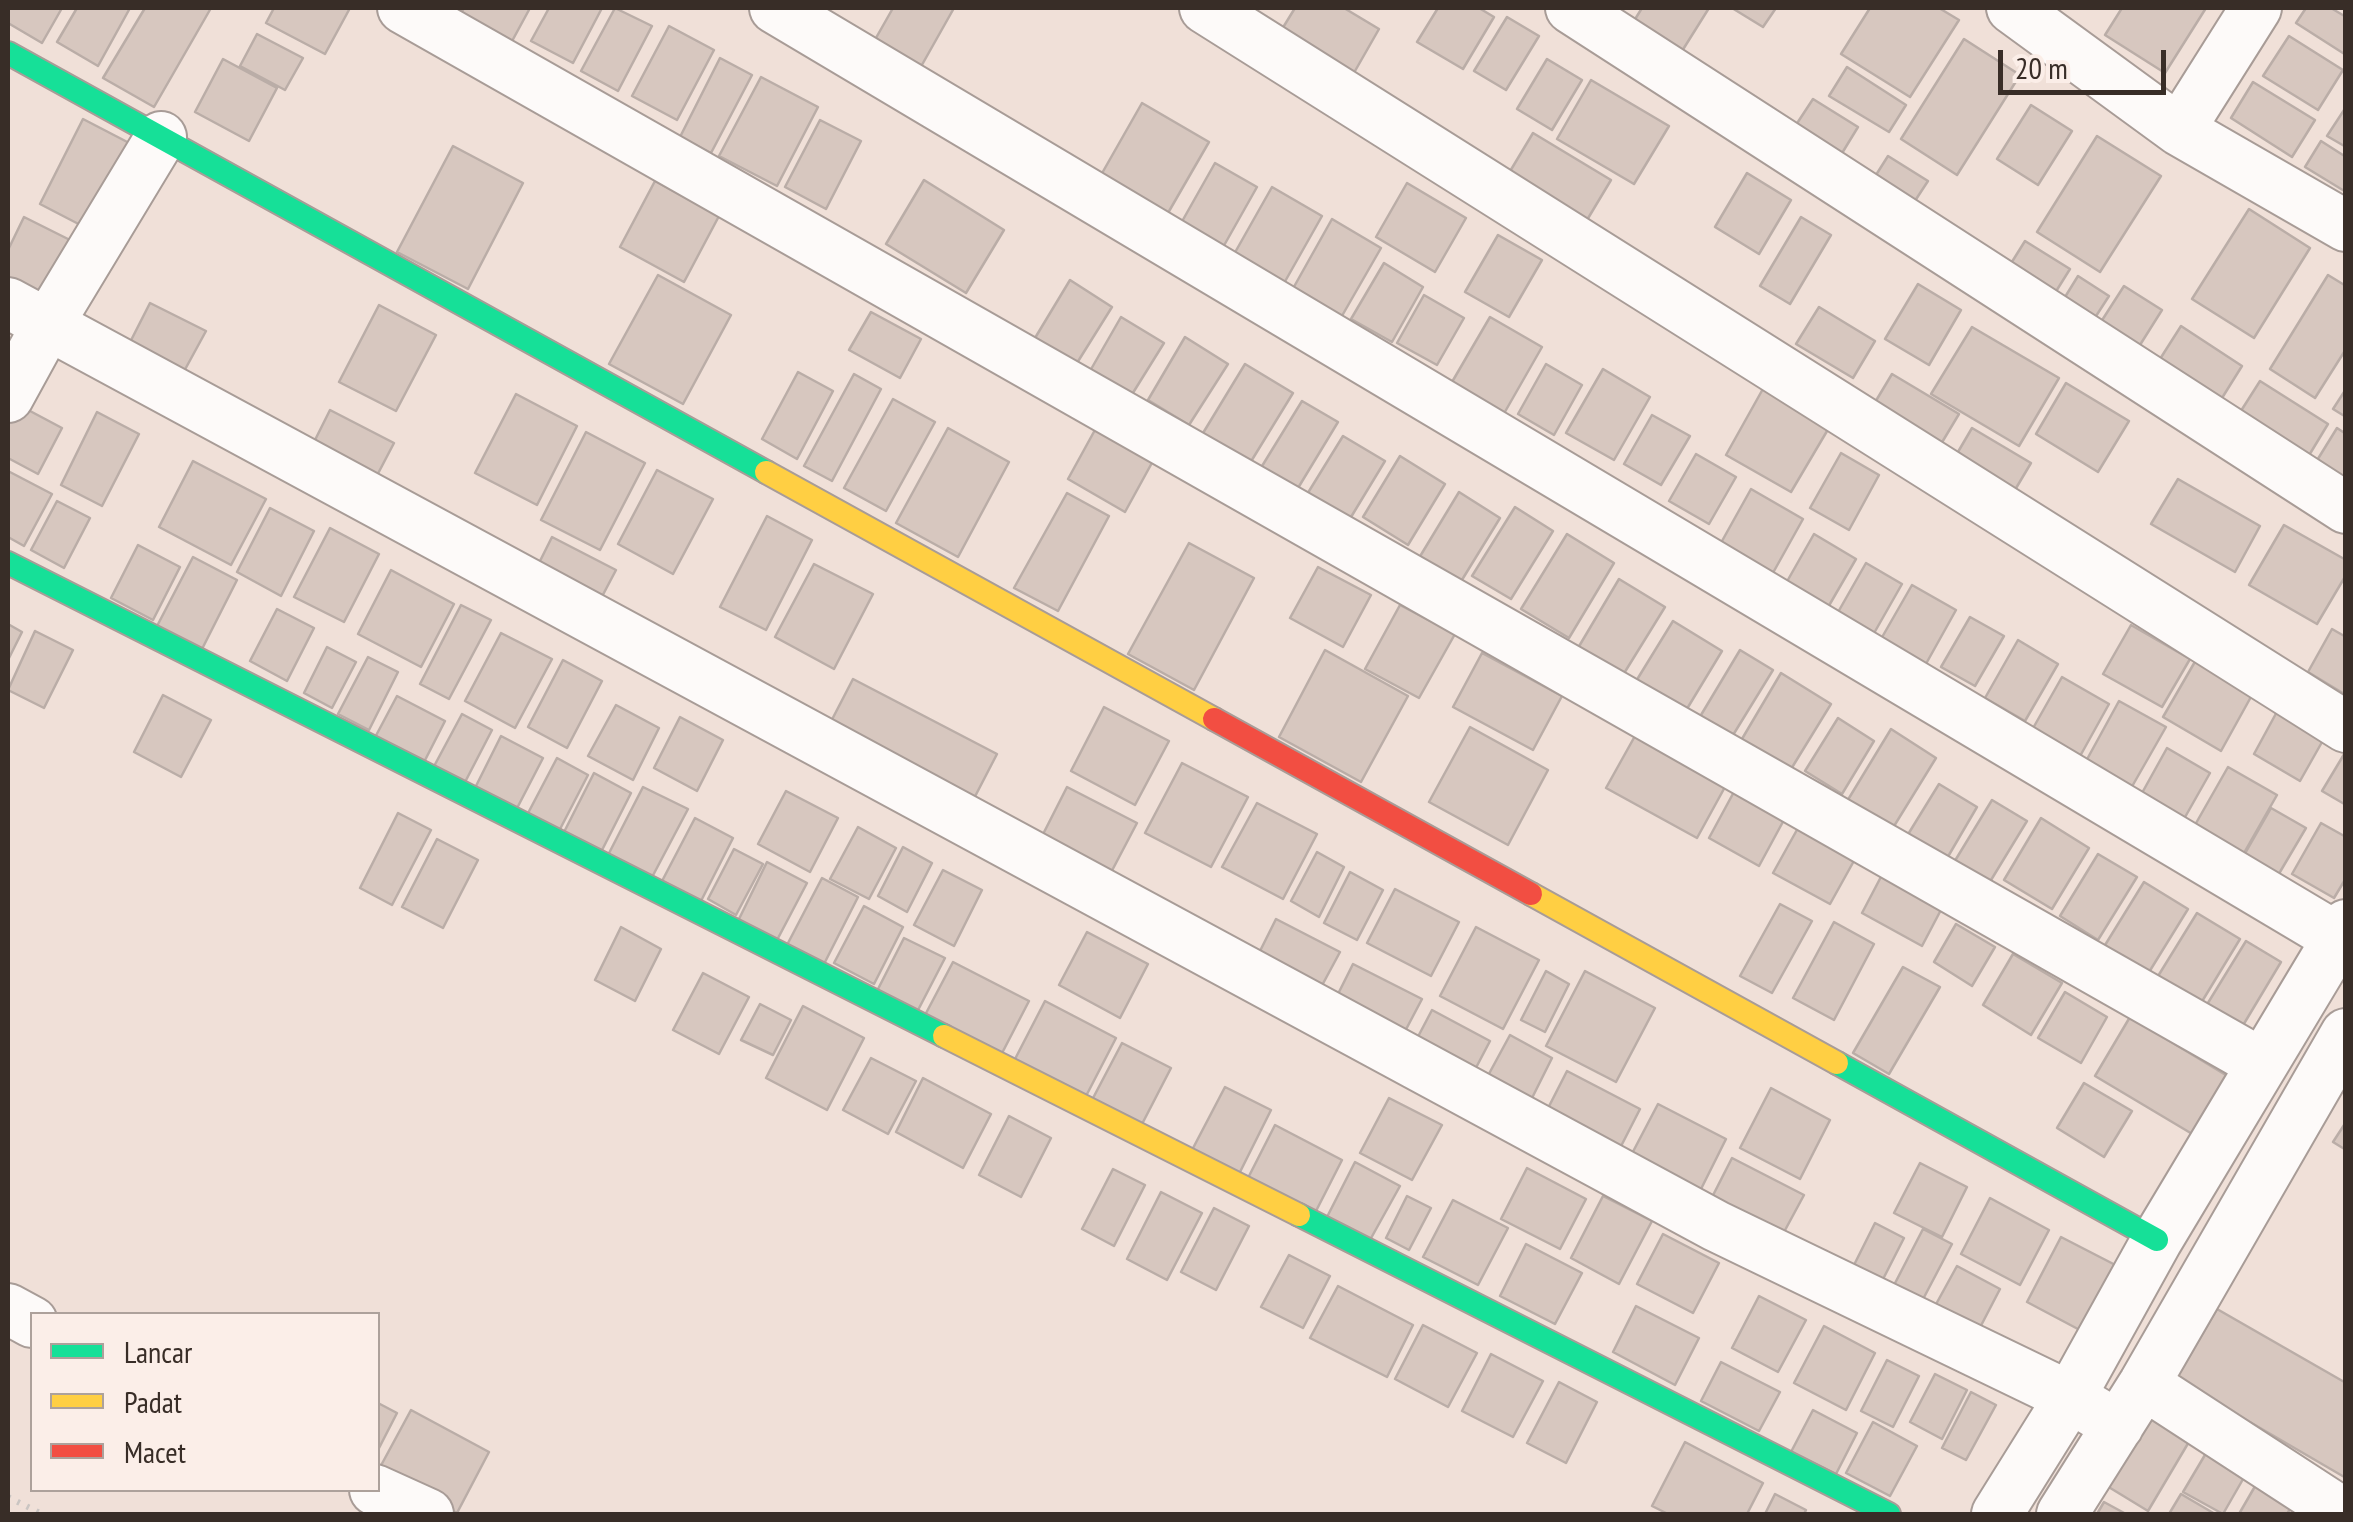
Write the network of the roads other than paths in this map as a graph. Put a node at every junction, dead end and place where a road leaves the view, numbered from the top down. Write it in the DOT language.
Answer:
graph roads {
  1 [pos="403,8"];
  2 [pos="775,8"];
  3 [pos="1205,8"];
  4 [pos="1571,8"];
  5 [pos="2012,8"];
  6 [pos="2256,8"];
  7 [pos="8,52"];
  8 [pos="2178,130"];
  9 [pos="161,137"];
  10 [pos="2346,226"];
  11 [pos="28,314"];
  12 [pos="8,397"];
  13 [pos="2346,508"];
  14 [pos="8,563"];
  15 [pos="2346,727"];
  16 [pos="2343,936"];
  17 [pos="2342,1046"];
  18 [pos="2262,1064"];
  19 [pos="2157,1240"];
  20 [pos="2144,1384"];
  21 [pos="2070,1397"];
  22 [pos="2118,1426"];
  23 [pos="378,1492"];
  24 [pos="428,1514"];
  25 [pos="1889,1514"];
  26 [pos="1998,1514"];
  27 [pos="2062,1514"];
  28 [pos="2344,1514"];
  1 -- 18 [label="street"];
  2 -- 16 [label="street"];
  3 -- 15 [label="street"];
  4 -- 13 [label="street"];
  5 -- 8 [label="street"];
  6 -- 8 [label="street"];
  7 -- 9 [label="street"];
  8 -- 10 [label="street"];
  9 -- 11 [label="street"];
  9 -- 19 [label="street"];
  11 -- 12 [label="street"];
  11 -- 21 [label="street"];
  14 -- 25 [label="street"];
  16 -- 18 [label="street"];
  17 -- 20 [label="street"];
  18 -- 19 [label="street"];
  19 -- 21 [label="street"];
  20 -- 22 [label="street"];
  20 -- 28 [label="street"];
  21 -- 22 [label="street"];
  21 -- 26 [label="street"];
  22 -- 27 [label="street"];
  23 -- 24 [label="street"];
}
